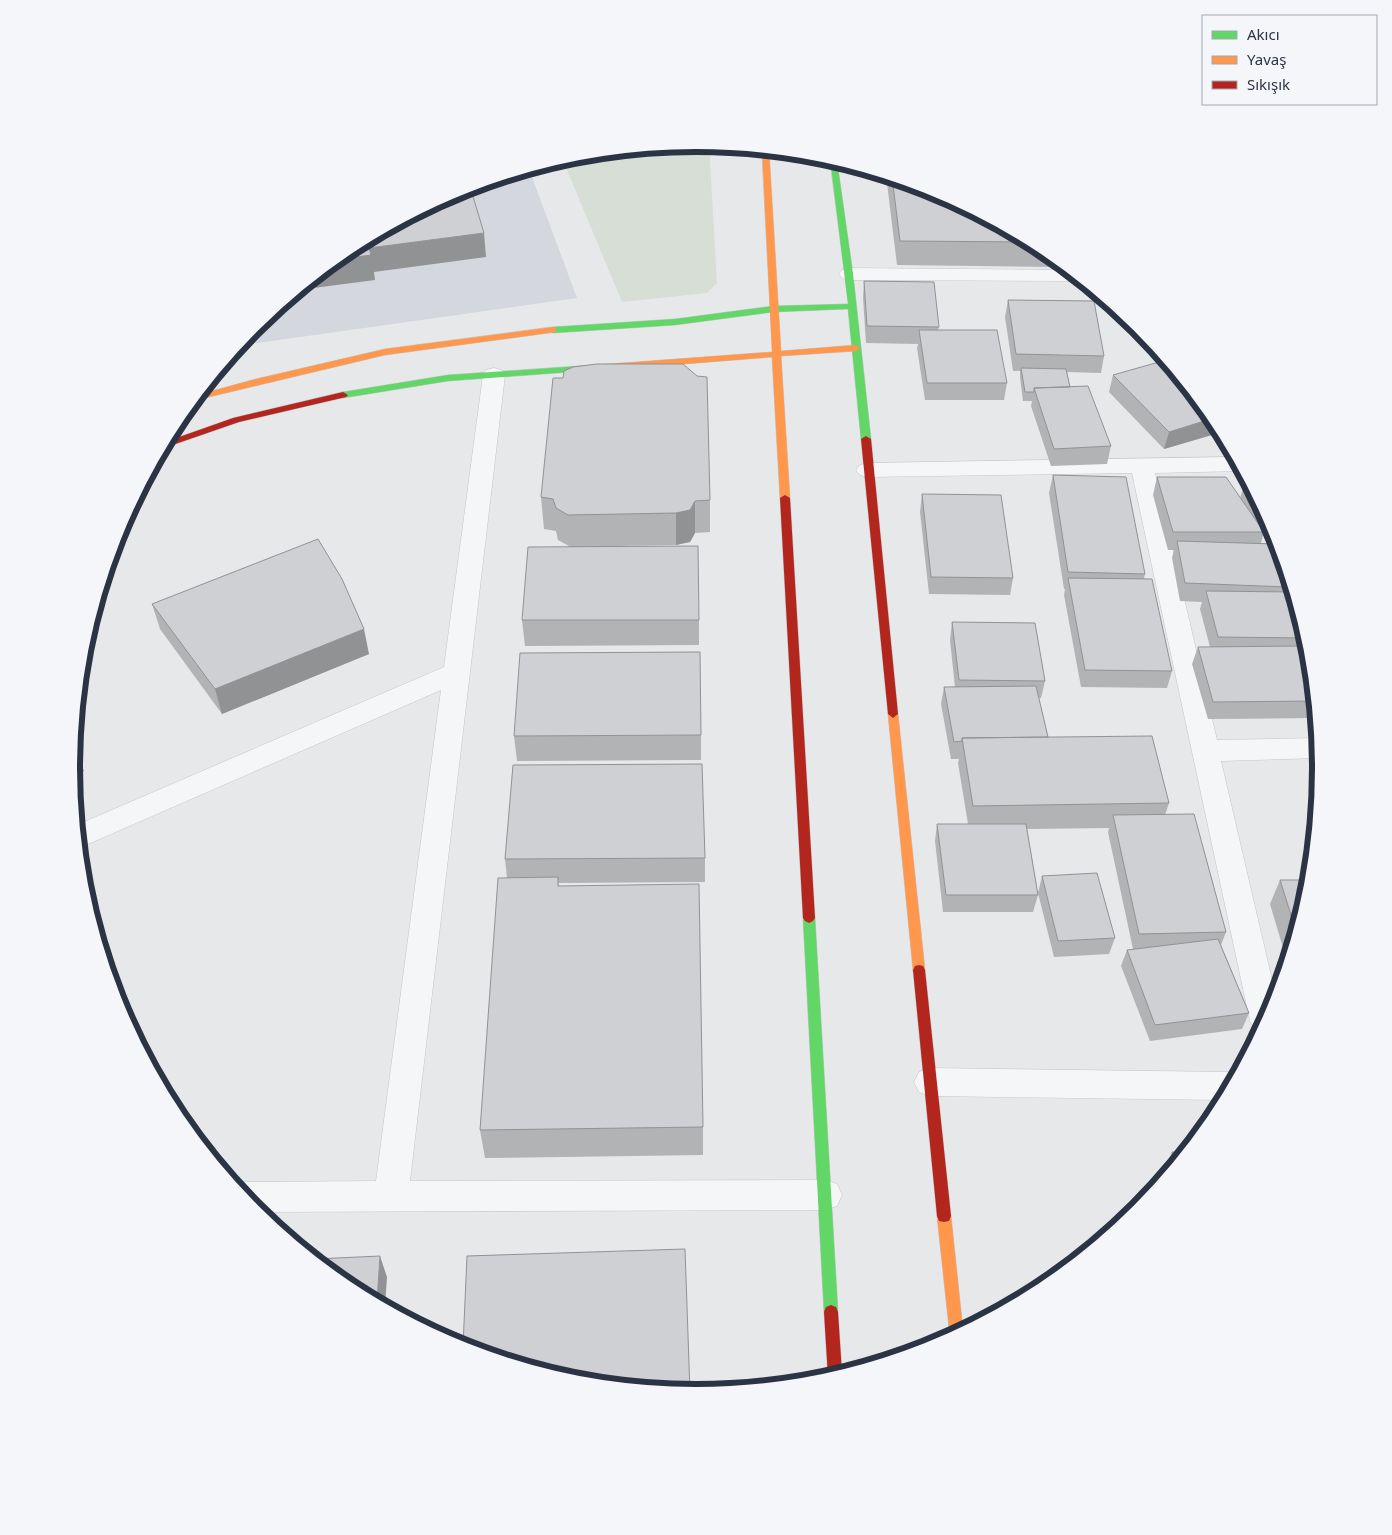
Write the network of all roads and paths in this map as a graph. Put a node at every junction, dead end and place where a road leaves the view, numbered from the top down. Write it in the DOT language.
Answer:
graph roads {
  1 [pos="765,156"];
  2 [pos="834,167"];
  3 [pos="849,274"];
  4 [pos="1067,276"];
  5 [pos="852,306"];
  6 [pos="773,309"];
  7 [pos="856,348"];
  8 [pos="776,353"];
  9 [pos="494,374"];
  10 [pos="205,396"];
  11 [pos="173,442"];
  12 [pos="1231,464"];
  13 [pos="1142,467"];
  14 [pos="868,470"];
  15 [pos="457,672"];
  16 [pos="1312,748"];
  17 [pos="1205,751"];
  18 [pos="84,835"];
  19 [pos="1263,1007"];
  20 [pos="930,1082"];
  21 [pos="1223,1086"];
  22 [pos="825,1195"];
  23 [pos="254,1197"];
  24 [pos="391,1197"];
  25 [pos="955,1326"];
  26 [pos="835,1368"];
  1 -- 6 [label="main road"];
  2 -- 3 [label="main road"];
  3 -- 4 [label="street"];
  3 -- 5 [label="main road"];
  5 -- 6 [label="main road"];
  5 -- 7 [label="main road"];
  6 -- 8 [label="main road"];
  6 -- 10 [label="main road"];
  7 -- 8 [label="main road"];
  7 -- 14 [label="main road"];
  8 -- 9 [label="main road"];
  8 -- 22 [label="main road"];
  9 -- 11 [label="main road"];
  9 -- 15 [label="street"];
  12 -- 13 [label="street"];
  13 -- 14 [label="street"];
  13 -- 17 [label="street"];
  14 -- 20 [label="main road"];
  15 -- 18 [label="street"];
  15 -- 24 [label="street"];
  16 -- 17 [label="street"];
  17 -- 19 [label="street"];
  20 -- 21 [label="street"];
  20 -- 25 [label="main road"];
  22 -- 24 [label="street"];
  22 -- 26 [label="main road"];
  23 -- 24 [label="street"];
}
